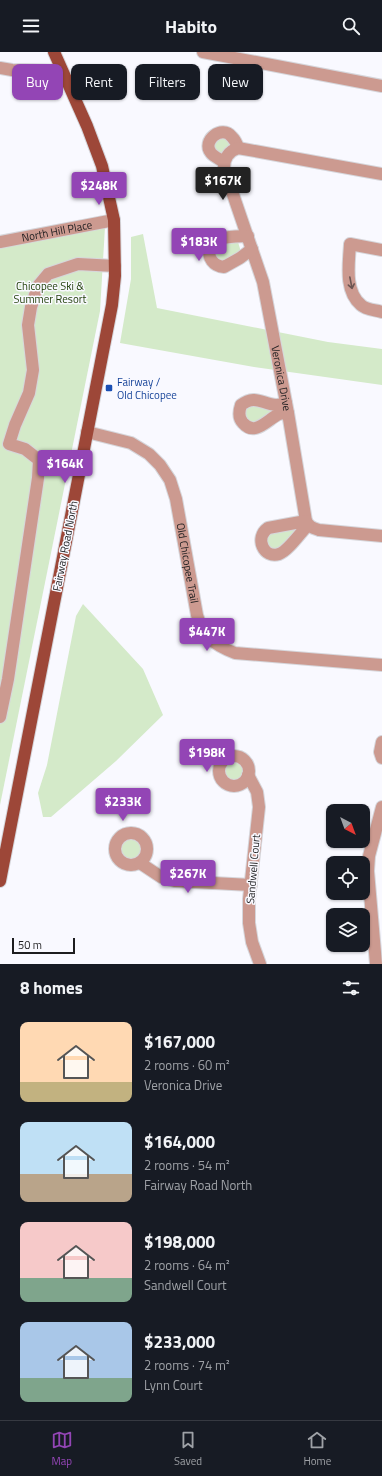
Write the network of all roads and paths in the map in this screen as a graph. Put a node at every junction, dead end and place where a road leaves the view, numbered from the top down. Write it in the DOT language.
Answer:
graph roads {
  1 [pos="54,52"];
  2 [pos="203,52"];
  3 [pos="59,64"];
  4 [pos="0,68"];
  5 [pos="12,70"];
  6 [pos="63,73"];
  7 [pos="382,86"];
  8 [pos="238,148"];
  9 [pos="224,162"];
  10 [pos="382,174"];
  11 [pos="114,220"];
  12 [pos="248,236"];
  13 [pos="0,242"];
  14 [pos="252,249"];
  15 [pos="382,250"];
  16 [pos="115,266"];
  17 [pos="382,312"];
  18 [pos="87,432"];
  19 [pos="382,536"];
  20 [pos="382,665"];
  21 [pos="0,717"];
  22 [pos="382,742"];
  23 [pos="382,758"];
  24 [pos="248,775"];
  25 [pos="382,807"];
  26 [pos="140,863"];
  27 [pos="0,881"];
  28 [pos="250,885"];
  29 [pos="260,964"];
  30 [pos="376,964"];
  1 -- 3 [label="main road, Fairway Road North"];
  2 -- 7 [label="street"];
  4 -- 5 [label="street"];
  6 -- 11 [label="main road, Fairway Road North"];
  8 -- 9 [label="street"];
  8 -- 9 [label="street"];
  8 -- 10 [label="street"];
  9 -- 12 [label="street, Veronica Drive"];
  11 -- 13 [label="street, North Hill Place"];
  11 -- 16 [label="main road, Fairway Road North"];
  12 -- 14 [label="street, Veronica Drive"];
  12 -- 14 [label="street"];
  14 -- 19 [label="street, Veronica Drive"];
  15 -- 17 [label="street, one-way"];
  16 -- 18 [label="main road, Fairway Road North"];
  16 -- 21 [label="street"];
  18 -- 20 [label="street, Old Chicopee Trail"];
  18 -- 27 [label="main road, Fairway Road North"];
  22 -- 23 [label="street"];
  24 -- 28 [label="street, Sandwell Court"];
  25 -- 30 [label="street"];
  26 -- 28 [label="street"];
  28 -- 29 [label="street, Sandwell Court"];
}
